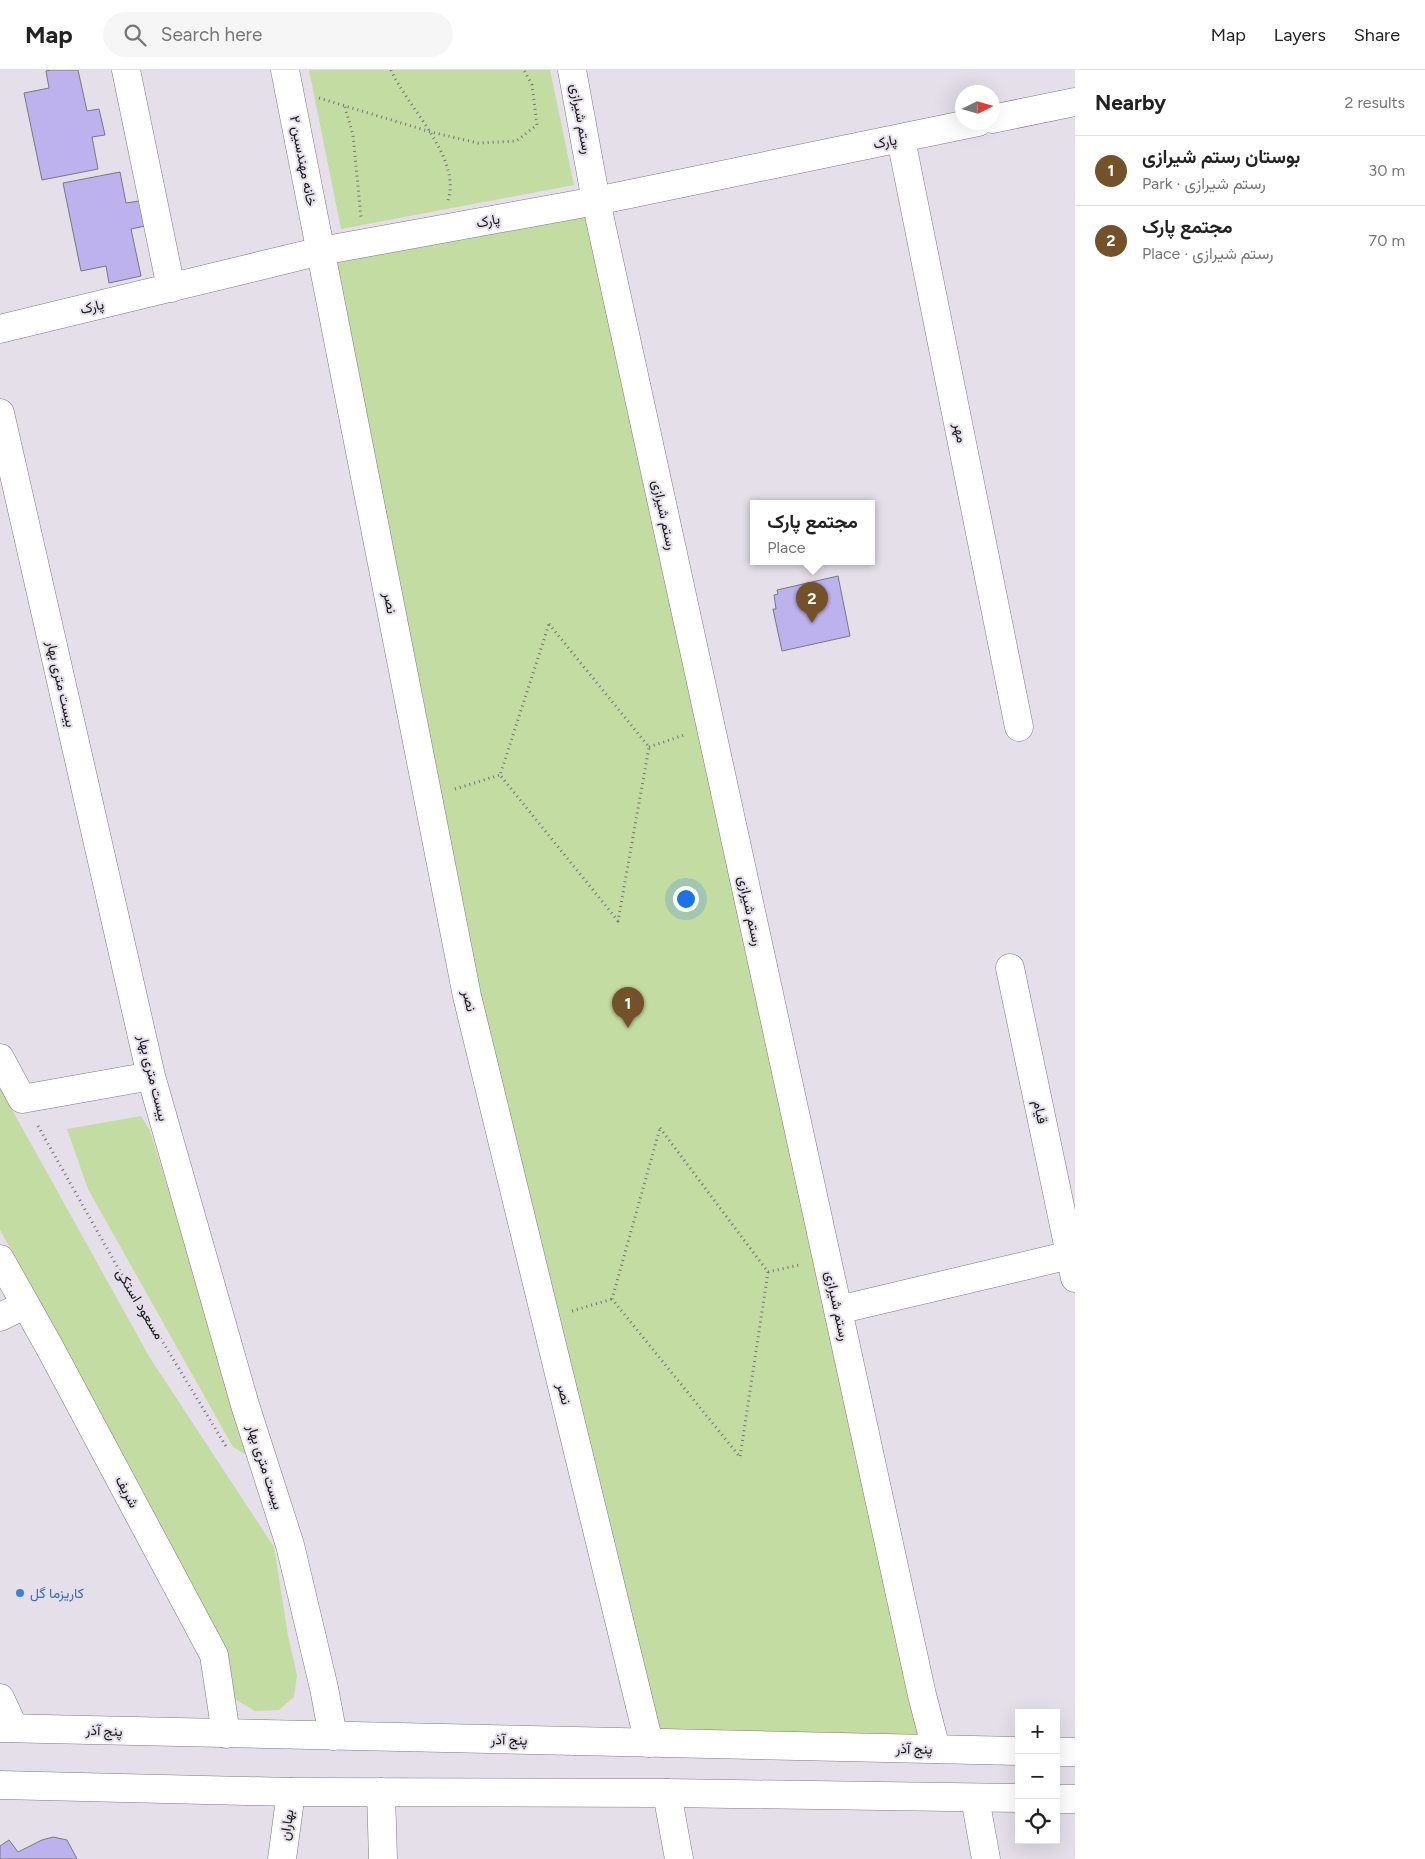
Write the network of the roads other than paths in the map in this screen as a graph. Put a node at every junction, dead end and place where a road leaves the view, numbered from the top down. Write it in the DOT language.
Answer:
graph roads {
  1 [pos="126,70"];
  2 [pos="285,70"];
  3 [pos="572,70"];
  4 [pos="1075,102"];
  5 [pos="1000,118"];
  6 [pos="955,127"];
  7 [pos="901,139"];
  8 [pos="596,200"];
  9 [pos="321,251"];
  10 [pos="171,288"];
  11 [pos="0,329"];
  12 [pos="0,413"];
  13 [pos="1019,727"];
  14 [pos="1010,968"];
  15 [pos="0,1058"];
  16 [pos="151,1076"];
  17 [pos="0,1259"];
  18 [pos="1073,1266"];
  19 [pos="26,1305"];
  20 [pos="838,1310"];
  21 [pos="0,1317"];
  22 [pos="0,1698"];
  23 [pos="7,1728"];
  24 [pos="226,1734"];
  25 [pos="333,1736"];
  26 [pos="649,1743"];
  27 [pos="936,1750"];
  28 [pos="1015,1751"];
  29 [pos="1060,1752"];
  30 [pos="1075,1752"];
  31 [pos="0,1785"];
  32 [pos="291,1792"];
  33 [pos="381,1792"];
  34 [pos="667,1793"];
  35 [pos="975,1798"];
  36 [pos="1015,1798"];
  37 [pos="1060,1799"];
  38 [pos="1075,1799"];
  39 [pos="282,1859"];
  40 [pos="383,1859"];
  41 [pos="679,1859"];
  42 [pos="986,1859"];
  1 -- 10 [label="street"];
  2 -- 9 [label="street, خانه مهندسین ۲"];
  3 -- 8 [label="street, رستم شیرازی"];
  4 -- 5 [label="street"];
  6 -- 7 [label="street, پارک"];
  7 -- 8 [label="street, پارک"];
  7 -- 13 [label="street, مهر"];
  8 -- 9 [label="street, پارک"];
  8 -- 20 [label="street, رستم شیرازی"];
  9 -- 10 [label="street, پارک"];
  9 -- 26 [label="street, نصر"];
  10 -- 11 [label="street, پارک"];
  12 -- 16 [label="street, بیست متری بهار"];
  14 -- 18 [label="street, قیام"];
  15 -- 16 [label="street"];
  16 -- 25 [label="street, بیست متری بهار"];
  17 -- 19 [label="street, شریف"];
  18 -- 20 [label="street, قیام"];
  19 -- 21 [label="street"];
  19 -- 24 [label="street, شریف"];
  20 -- 27 [label="street, رستم شیرازی"];
  22 -- 23 [label="street"];
  23 -- 24 [label="street, پنج آذر"];
  24 -- 25 [label="street, پنج آذر"];
  25 -- 26 [label="street, پنج آذر"];
  26 -- 27 [label="street, پنج آذر"];
  27 -- 28 [label="street, پنج آذر"];
  29 -- 30 [label="street"];
  31 -- 32 [label="street"];
  32 -- 33 [label="street"];
  32 -- 39 [label="street, بهاران"];
  33 -- 34 [label="street"];
  33 -- 40 [label="street"];
  34 -- 35 [label="street"];
  34 -- 41 [label="street"];
  35 -- 36 [label="street"];
  35 -- 42 [label="street"];
  37 -- 38 [label="street"];
}
